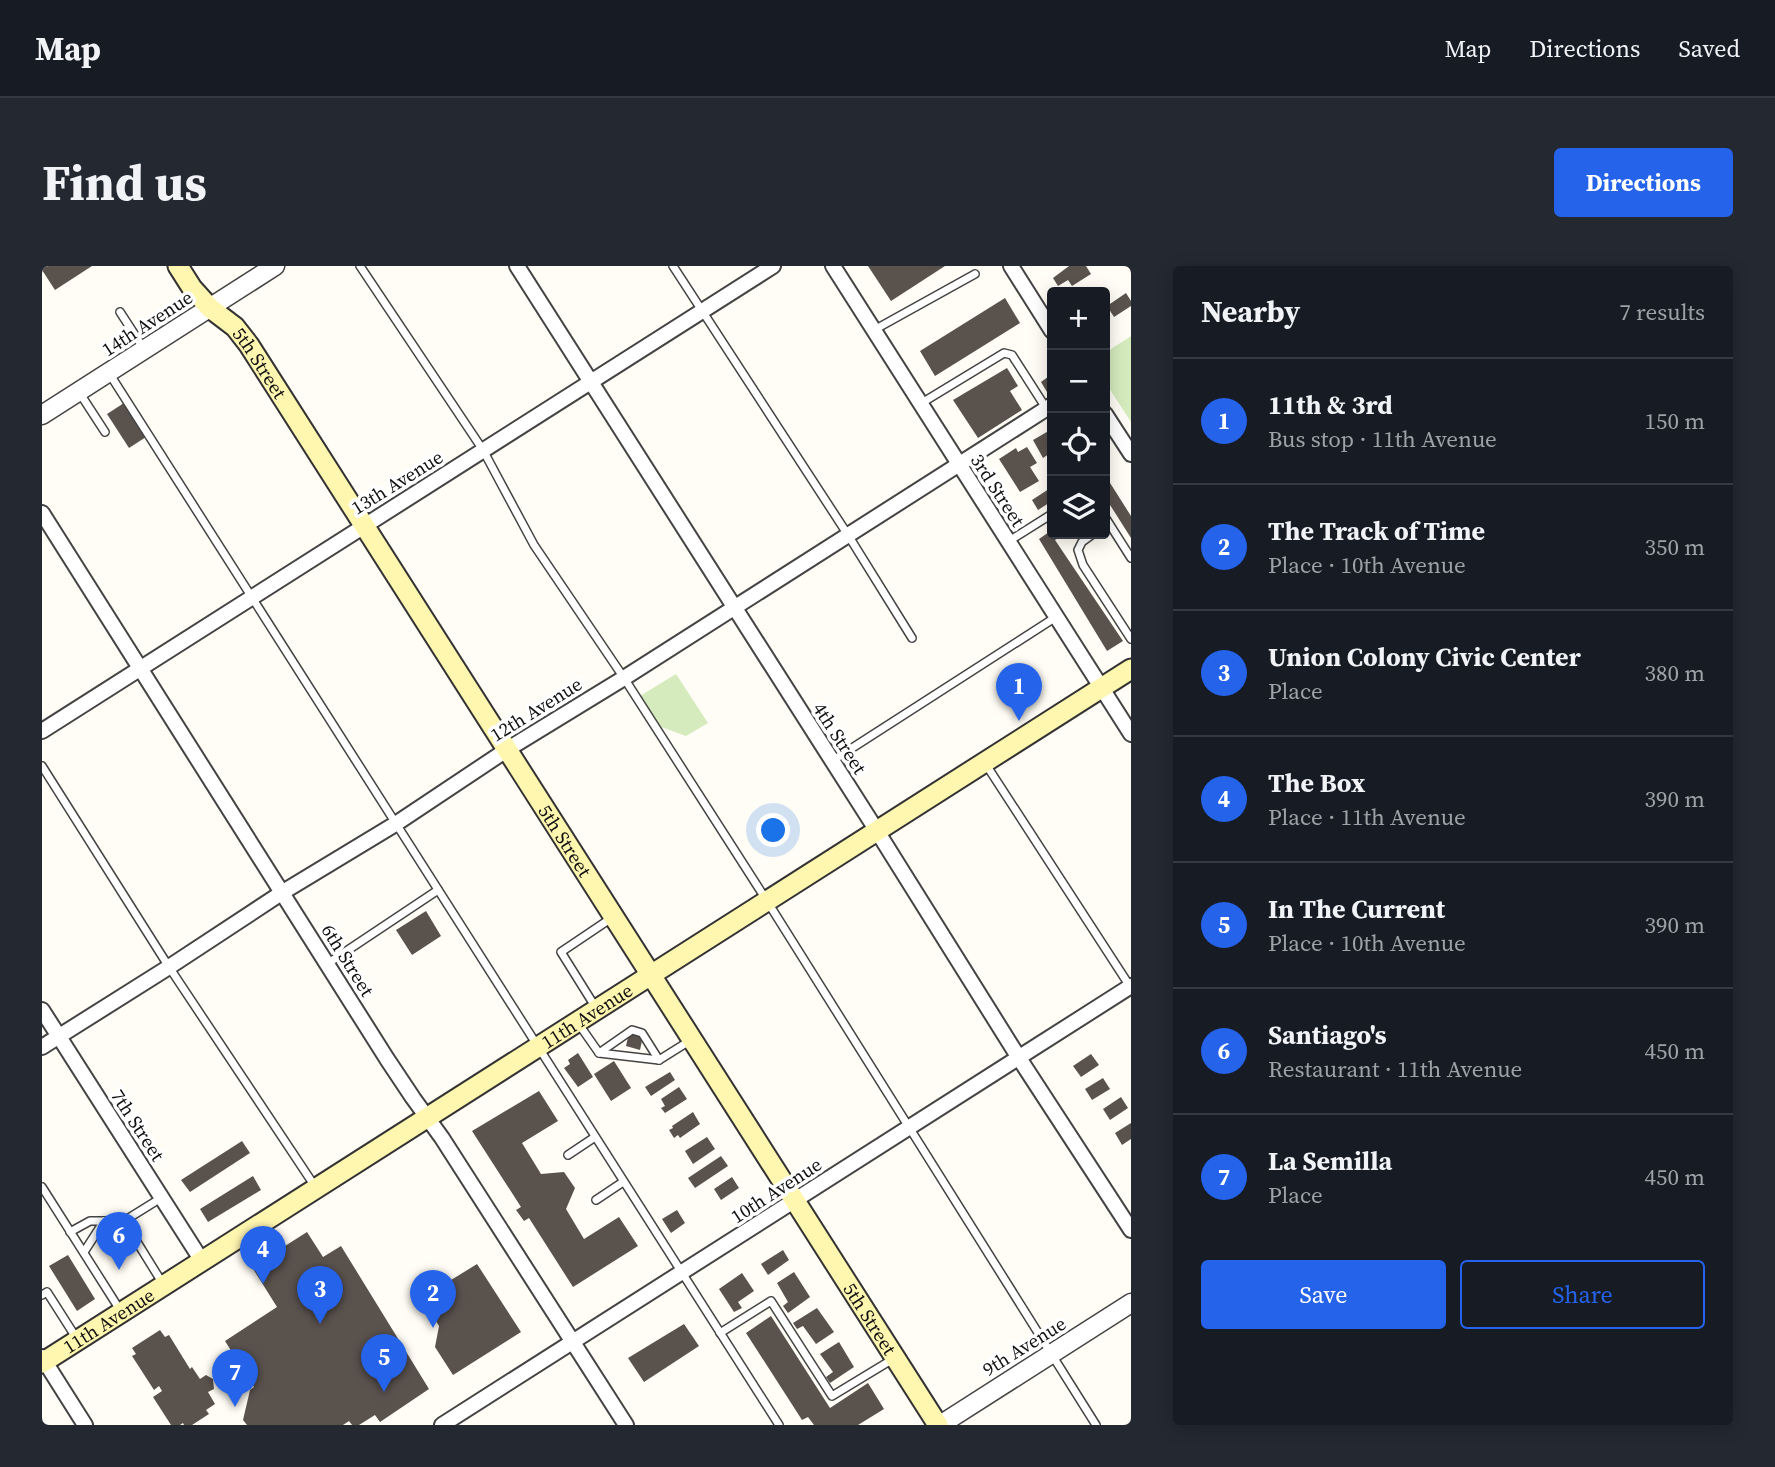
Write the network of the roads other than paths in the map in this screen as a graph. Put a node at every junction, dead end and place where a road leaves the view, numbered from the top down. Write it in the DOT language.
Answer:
graph roads {
  1 [pos="178,266"];
  2 [pos="275,266"];
  3 [pos="360,266"];
  4 [pos="517,266"];
  5 [pos="673,266"];
  6 [pos="773,266"];
  7 [pos="833,266"];
  8 [pos="1011,266"];
  9 [pos="975,274"];
  10 [pos="210,307"];
  11 [pos="703,310"];
  12 [pos="120,312"];
  13 [pos="1047,323"];
  14 [pos="873,331"];
  15 [pos="144,350"];
  16 [pos="109,372"];
  17 [pos="590,382"];
  18 [pos="79,392"];
  19 [pos="920,404"];
  20 [pos="1047,404"];
  21 [pos="1047,408"];
  22 [pos="42,415"];
  23 [pos="1110,422"];
  24 [pos="105,432"];
  25 [pos="482,450"];
  26 [pos="1131,454"];
  27 [pos="958,465"];
  28 [pos="42,513"];
  29 [pos="1047,517"];
  30 [pos="365,525"];
  31 [pos="1110,528"];
  32 [pos="848,535"];
  33 [pos="1086,539"];
  34 [pos="1008,541"];
  35 [pos="1131,558"];
  36 [pos="253,597"];
  37 [pos="734,607"];
  38 [pos="1057,617"];
  39 [pos="912,638"];
  40 [pos="1131,639"];
  41 [pos="140,668"];
  42 [pos="1131,669"];
  43 [pos="624,678"];
  44 [pos="1102,687"];
  45 [pos="42,731"];
  46 [pos="1131,734"];
  47 [pos="508,749"];
  48 [pos="832,761"];
  49 [pos="984,763"];
  50 [pos="42,766"];
  51 [pos="397,823"];
  52 [pos="877,831"];
  53 [pos="438,890"];
  54 [pos="283,892"];
  55 [pos="767,901"];
  56 [pos="614,917"];
  57 [pos="327,964"];
  58 [pos="169,967"];
  59 [pos="651,975"];
  60 [pos="1131,987"];
  61 [pos="42,1010"];
  62 [pos="597,1010"];
  63 [pos="578,1022"];
  64 [pos="59,1036"];
  65 [pos="692,1039"];
  66 [pos="42,1047"];
  67 [pos="538,1048"];
  68 [pos="599,1053"];
  69 [pos="1019,1058"];
  70 [pos="659,1060"];
  71 [pos="428,1118"];
  72 [pos="909,1128"];
  73 [pos="595,1137"];
  74 [pos="568,1155"];
  75 [pos="623,1182"];
  76 [pos="42,1187"];
  77 [pos="317,1188"];
  78 [pos="162,1198"];
  79 [pos="596,1200"];
  80 [pos="795,1200"];
  81 [pos="104,1221"];
  82 [pos="124,1221"];
  83 [pos="1131,1230"];
  84 [pos="70,1232"];
  85 [pos="84,1252"];
  86 [pos="202,1261"];
  87 [pos="681,1273"];
  88 [pos="164,1286"];
  89 [pos="42,1295"];
  90 [pos="1131,1303"];
  91 [pos="122,1312"];
  92 [pos="720,1333"];
  93 [pos="78,1340"];
  94 [pos="573,1342"];
  95 [pos="1050,1354"];
  96 [pos="895,1357"];
  97 [pos="43,1361"];
  98 [pos="461,1420"];
  99 [pos="85,1425"];
  100 [pos="442,1425"];
  101 [pos="626,1425"];
  102 [pos="779,1425"];
  103 [pos="939,1425"];
  104 [pos="1096,1425"];
  1 -- 10 [label="main road, 5th Street"];
  2 -- 10 [label="street, 14th Avenue"];
  3 -- 25 [label="lane"];
  4 -- 17 [label="street, 4th Street"];
  5 -- 11 [label="lane"];
  6 -- 11 [label="street, 13th Avenue"];
  7 -- 14 [label="street, 3rd Street"];
  8 -- 13 [label="street"];
  9 -- 14 [label="lane"];
  10 -- 15 [label="street, 14th Avenue"];
  10 -- 30 [label="main road, 5th Street"];
  11 -- 17 [label="street, 13th Avenue"];
  11 -- 32 [label="lane"];
  12 -- 15 [label="lane"];
  14 -- 19 [label="street, 3rd Street"];
  15 -- 16 [label="street, 14th Avenue"];
  16 -- 18 [label="street, 14th Avenue"];
  16 -- 36 [label="lane"];
  17 -- 25 [label="street, 13th Avenue"];
  17 -- 37 [label="street, 4th Street"];
  18 -- 22 [label="street, 14th Avenue"];
  18 -- 24 [label="lane"];
  19 -- 20 [label="lane"];
  19 -- 27 [label="street, 3rd Street"];
  21 -- 27 [label="street, 12th Avenue"];
  23 -- 26 [label="street"];
  25 -- 30 [label="street, 13th Avenue"];
  25 -- 43 [label="lane"];
  27 -- 32 [label="street, 12th Avenue"];
  27 -- 34 [label="street, 3rd Street"];
  28 -- 41 [label="street, 6th Street"];
  29 -- 34 [label="lane"];
  30 -- 36 [label="street, 13th Avenue"];
  30 -- 47 [label="main road, 5th Street"];
  31 -- 35 [label="lane"];
  32 -- 37 [label="street, 12th Avenue"];
  32 -- 39 [label="lane"];
  33 -- 40 [label="lane"];
  34 -- 38 [label="street, 3rd Street"];
  36 -- 41 [label="street, 13th Avenue"];
  36 -- 51 [label="lane"];
  37 -- 43 [label="street, 12th Avenue"];
  37 -- 48 [label="street, 4th Street"];
  38 -- 44 [label="street, 3rd Street"];
  38 -- 48 [label="lane"];
  41 -- 45 [label="street, 13th Avenue"];
  41 -- 54 [label="street, 6th Street"];
  42 -- 44 [label="main road, 11th Avenue"];
  43 -- 47 [label="street, 12th Avenue"];
  43 -- 55 [label="lane"];
  44 -- 46 [label="street, 3rd Street"];
  44 -- 49 [label="main road, 11th Avenue"];
  47 -- 51 [label="street, 12th Avenue"];
  47 -- 56 [label="main road, 5th Street"];
  48 -- 52 [label="street, 4th Street"];
  49 -- 52 [label="main road, 11th Avenue"];
  49 -- 60 [label="lane"];
  50 -- 58 [label="lane"];
  51 -- 53 [label="lane"];
  51 -- 54 [label="street, 12th Avenue"];
  52 -- 55 [label="main road, 11th Avenue"];
  52 -- 69 [label="street, 4th Street"];
  53 -- 57 [label="lane"];
  53 -- 67 [label="lane"];
  54 -- 57 [label="street, 6th Street"];
  54 -- 58 [label="street, 12th Avenue"];
  55 -- 59 [label="main road, 11th Avenue"];
  55 -- 72 [label="lane"];
  56 -- 59 [label="main road, 5th Street"];
  56 -- 62 [label="lane"];
  57 -- 71 [label="street, 6th Street"];
  58 -- 64 [label="street, 12th Avenue"];
  58 -- 77 [label="lane"];
  59 -- 62 [label="main road, 11th Avenue"];
  59 -- 65 [label="main road, 5th Street"];
  60 -- 69 [label="street, 10th Avenue"];
  61 -- 64 [label="street, 7th Street"];
  62 -- 63 [label="main road, 11th Avenue"];
  63 -- 67 [label="main road, 11th Avenue"];
  63 -- 68 [label="lane"];
  64 -- 66 [label="street, 12th Avenue"];
  64 -- 78 [label="street, 7th Street"];
  65 -- 70 [label="lane"];
  65 -- 80 [label="main road, 5th Street"];
  67 -- 71 [label="main road, 11th Avenue"];
  67 -- 73 [label="lane"];
  68 -- 70 [label="lane"];
  68 -- 70 [label="lane"];
  69 -- 72 [label="street, 10th Avenue"];
  69 -- 83 [label="street, 4th Street"];
  71 -- 77 [label="main road, 11th Avenue"];
  71 -- 94 [label="street, 6th Street"];
  72 -- 80 [label="street, 10th Avenue"];
  72 -- 95 [label="lane"];
  73 -- 74 [label="lane"];
  73 -- 75 [label="lane"];
  75 -- 79 [label="lane"];
  75 -- 87 [label="lane"];
  76 -- 84 [label="lane"];
  77 -- 86 [label="main road, 11th Avenue"];
  78 -- 82 [label="lane"];
  78 -- 86 [label="street, 7th Street"];
  80 -- 87 [label="street, 10th Avenue"];
  80 -- 96 [label="main road, 5th Street"];
  81 -- 82 [label="lane"];
  81 -- 84 [label="lane"];
  81 -- 85 [label="lane"];
  82 -- 88 [label="lane"];
  84 -- 85 [label="lane"];
  85 -- 91 [label="lane"];
  86 -- 88 [label="main road, 11th Avenue"];
  87 -- 92 [label="lane"];
  87 -- 94 [label="street, 10th Avenue"];
  88 -- 91 [label="main road, 11th Avenue"];
  89 -- 93 [label="lane"];
  90 -- 95 [label="street, 9th Avenue"];
  91 -- 93 [label="main road, 11th Avenue"];
  92 -- 96 [label="lane"];
  92 -- 102 [label="lane"];
  93 -- 97 [label="main road, 11th Avenue"];
  94 -- 98 [label="street, 10th Avenue"];
  94 -- 101 [label="street, 6th Street"];
  95 -- 103 [label="street, 9th Avenue"];
  95 -- 104 [label="lane"];
  96 -- 103 [label="main road, 5th Street"];
  97 -- 99 [label="street"];
  98 -- 100 [label="street, 10th Avenue"];
}
